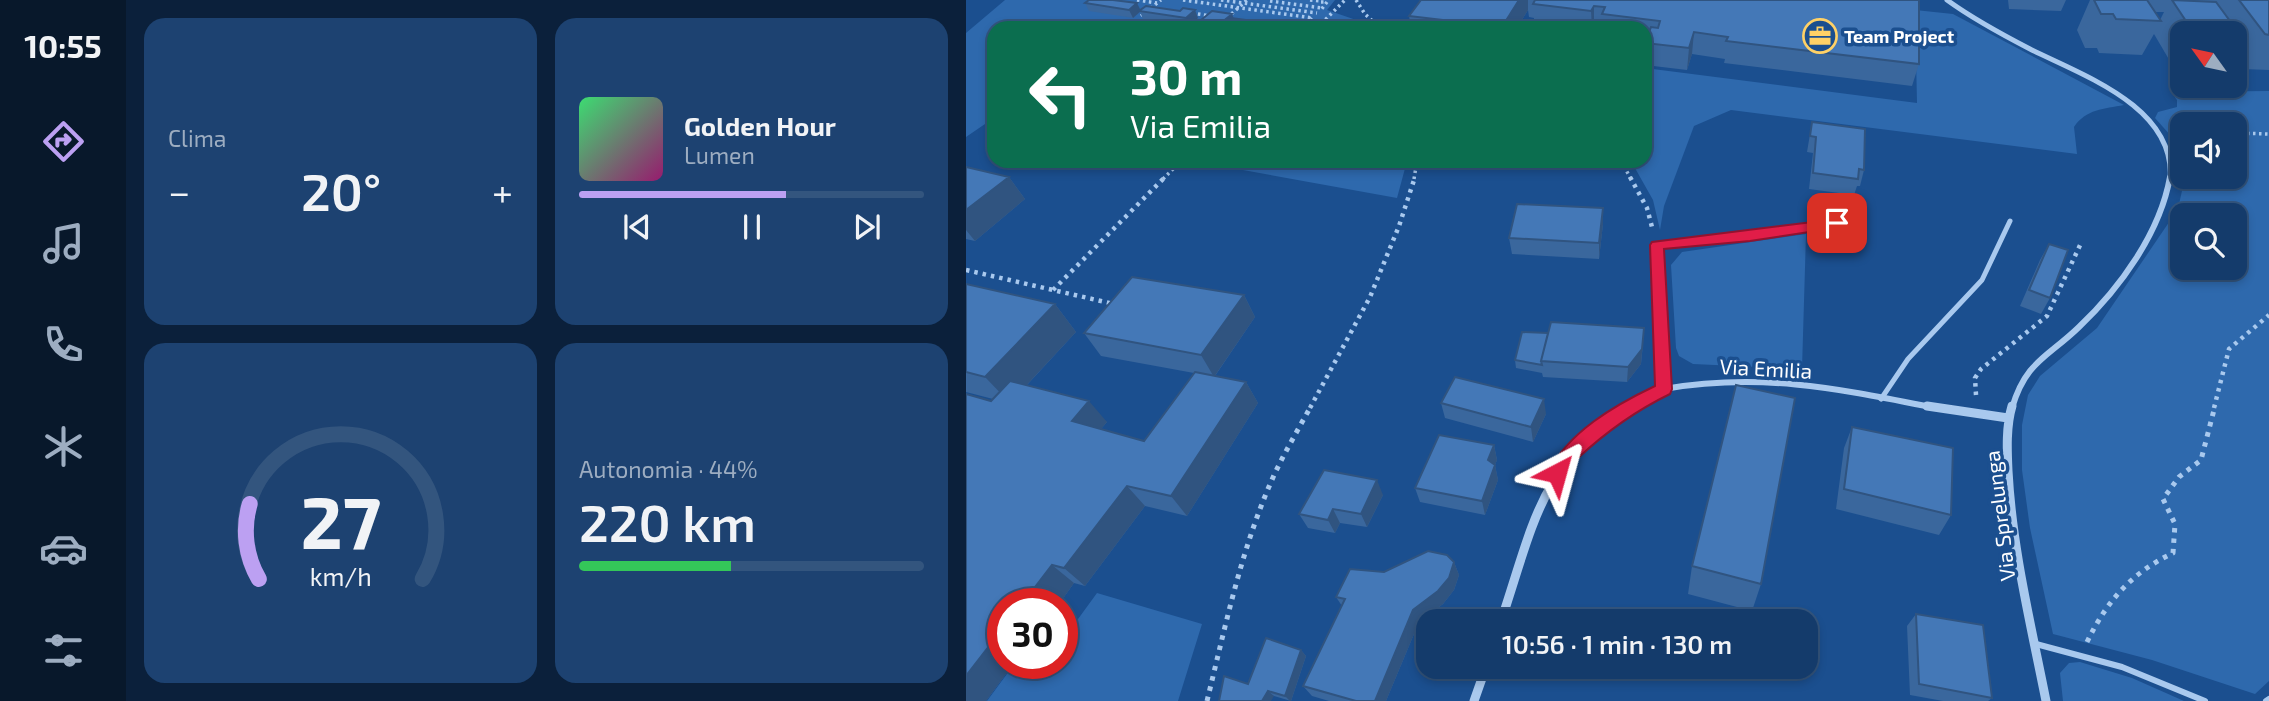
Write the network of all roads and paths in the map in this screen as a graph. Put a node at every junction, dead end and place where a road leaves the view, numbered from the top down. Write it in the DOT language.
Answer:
graph roads {
  1 [pos="1137,0"];
  2 [pos="1183,0"];
  3 [pos="1221,0"];
  4 [pos="1261,0"];
  5 [pos="1310,0"];
  6 [pos="1345,0"];
  7 [pos="1356,0"];
  8 [pos="1947,0"];
  9 [pos="1160,1"];
  10 [pos="1271,1"];
  11 [pos="1322,1"];
  12 [pos="1245,2"];
  13 [pos="1128,4"];
  14 [pos="1152,8"];
  15 [pos="1238,8"];
  16 [pos="1322,8"];
  17 [pos="1164,9"];
  18 [pos="1189,13"];
  19 [pos="1317,13"];
  20 [pos="1141,16"];
  21 [pos="1214,16"];
  22 [pos="1313,18"];
  23 [pos="1238,20"];
  24 [pos="1310,21"];
  25 [pos="1324,21"];
  26 [pos="1372,21"];
  27 [pos="2247,133"];
  28 [pos="2269,134"];
  29 [pos="1174,168"];
  30 [pos="1416,168"];
  31 [pos="1625,168"];
  32 [pos="2010,221"];
  33 [pos="1837,223"];
  34 [pos="2082,241"];
  35 [pos="1657,245"];
  36 [pos="966,270"];
  37 [pos="1052,290"];
  38 [pos="1114,304"];
  39 [pos="2269,315"];
  40 [pos="1664,389"];
  41 [pos="1881,398"];
  42 [pos="1982,416"];
  43 [pos="2008,418"];
  44 [pos="1505,609"];
  45 [pos="2036,643"];
  46 [pos="2082,652"];
  47 [pos="1482,679"];
  48 [pos="1206,701"];
  49 [pos="1474,701"];
  50 [pos="2046,701"];
  51 [pos="2205,701"];
  1 -- 9 [label="path"];
  2 -- 15 [label="path"];
  3 -- 12 [label="path"];
  4 -- 10 [label="path"];
  5 -- 11 [label="path"];
  6 -- 25 [label="path"];
  7 -- 26 [label="path"];
  8 -- 43 [label="street, Via Sprelunga"];
  9 -- 14 [label="path"];
  10 -- 16 [label="path"];
  11 -- 16 [label="path"];
  12 -- 15 [label="path"];
  12 -- 19 [label="path"];
  13 -- 14 [label="path"];
  14 -- 17 [label="path"];
  14 -- 20 [label="path"];
  15 -- 22 [label="path"];
  15 -- 23 [label="path"];
  16 -- 19 [label="path"];
  18 -- 21 [label="path"];
  19 -- 22 [label="path"];
  22 -- 24 [label="path"];
  27 -- 28 [label="path"];
  29 -- 37 [label="path"];
  30 -- 48 [label="path"];
  31 -- 35 [label="path"];
  32 -- 41 [label="lane"];
  33 -- 35 [label="lane"];
  34 -- 42 [label="path"];
  35 -- 40 [label="street"];
  36 -- 37 [label="path"];
  37 -- 38 [label="path"];
  39 -- 46 [label="path"];
  40 -- 41 [label="street, Via Emilia"];
  40 -- 44 [label="street, Via Emilia"];
  41 -- 42 [label="street, Via Emilia"];
  42 -- 43 [label="street, Via Emilia"];
  43 -- 45 [label="street, Via Sprelunga"];
  45 -- 46 [label="lane"];
  45 -- 50 [label="street, Via Sprelunga"];
  46 -- 51 [label="lane"];
  47 -- 49 [label="street"];
}
